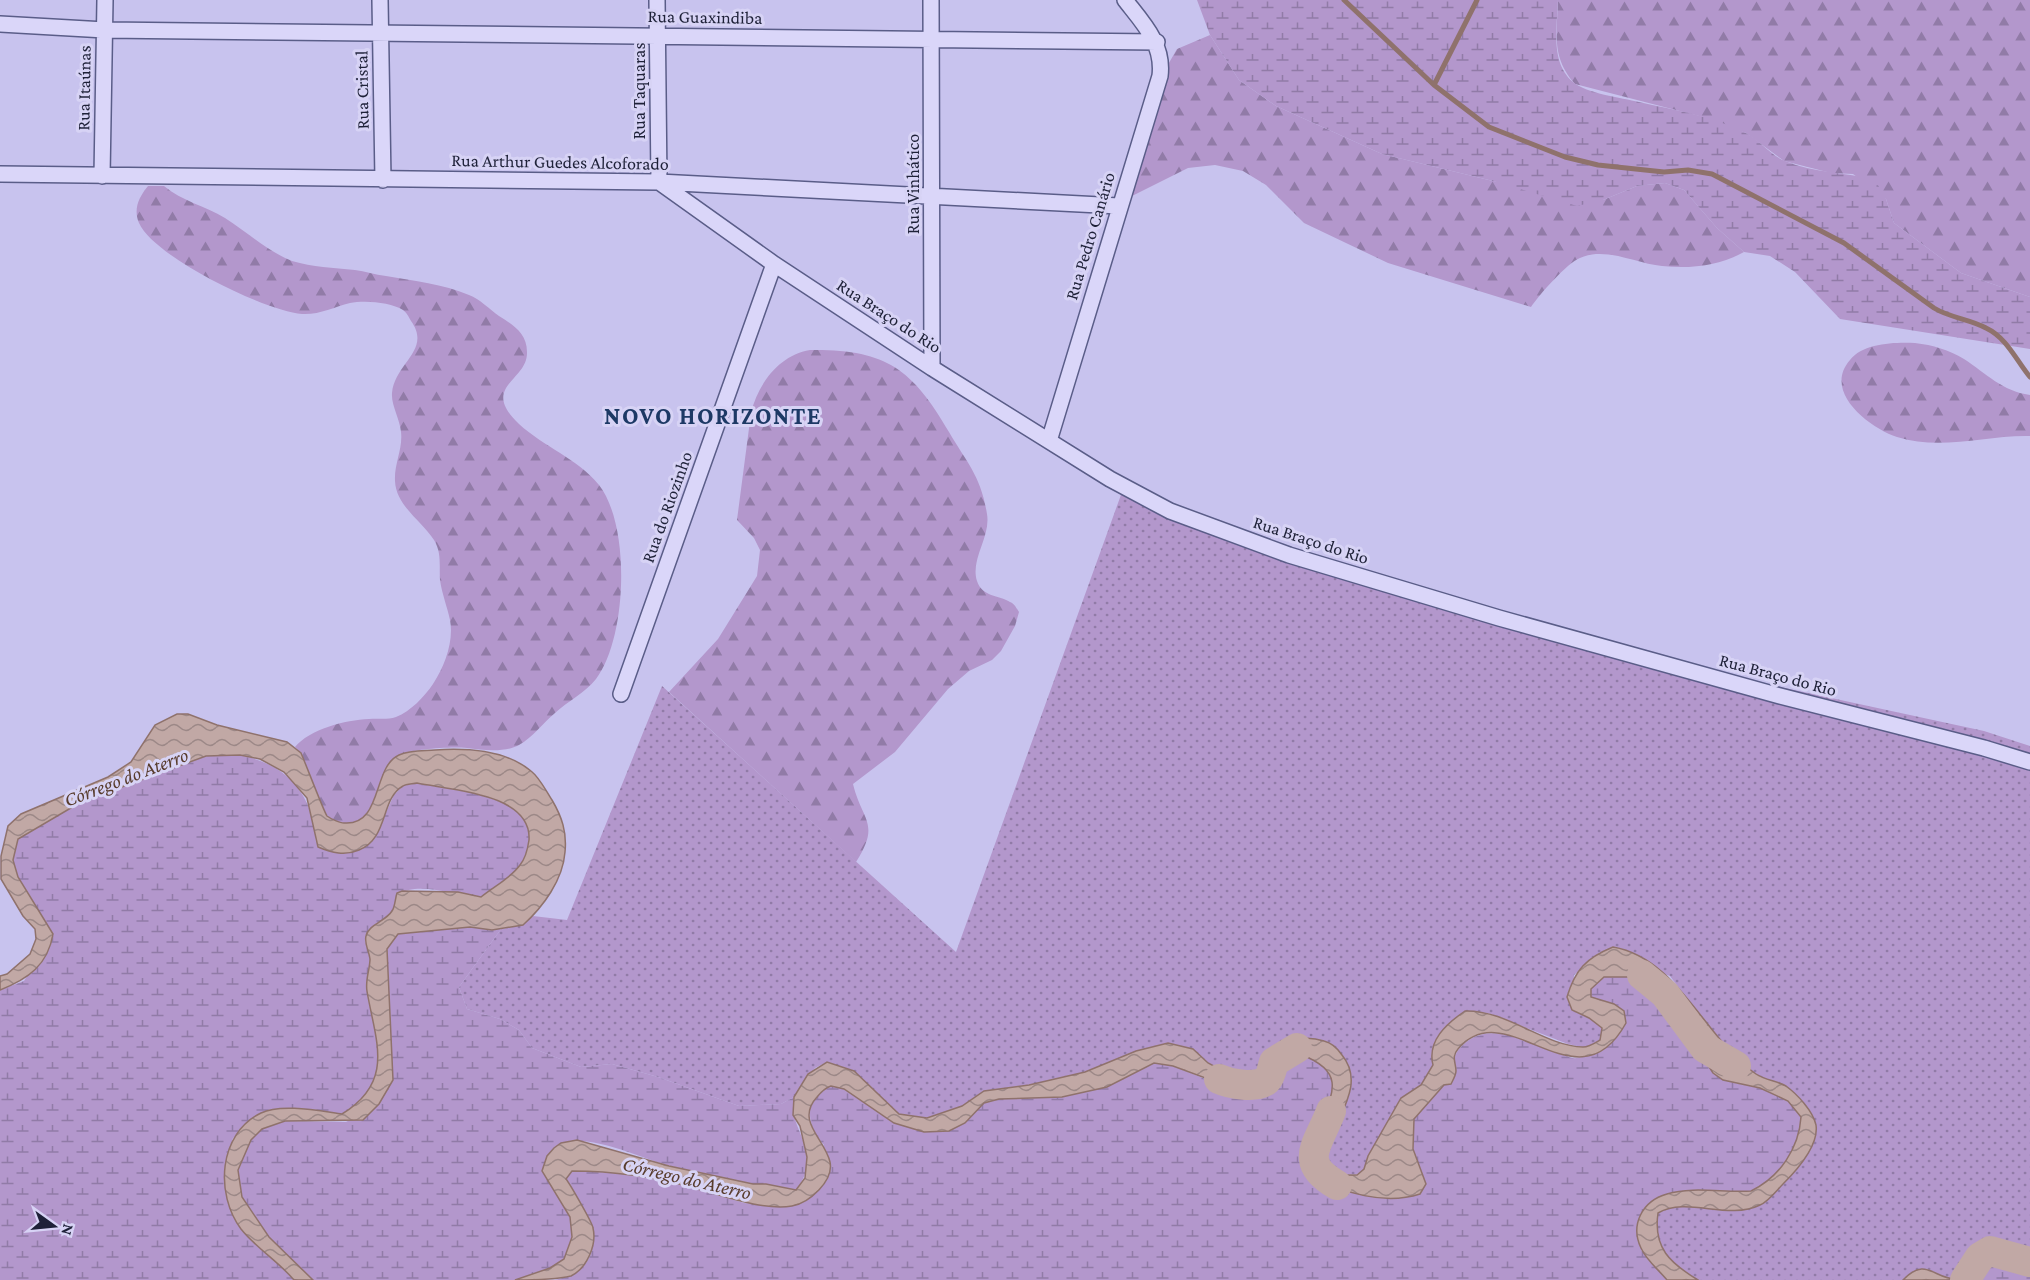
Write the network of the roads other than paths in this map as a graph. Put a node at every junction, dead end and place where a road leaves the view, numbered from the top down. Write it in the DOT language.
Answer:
graph roads {
  1 [pos="105,0"];
  2 [pos="380,0"];
  3 [pos="657,0"];
  4 [pos="931,0"];
  5 [pos="1125,0"];
  6 [pos="0,24"];
  7 [pos="105,30"];
  8 [pos="381,34"];
  9 [pos="658,35"];
  10 [pos="931,41"];
  11 [pos="1156,42"];
  12 [pos="0,174"];
  13 [pos="102,176"];
  14 [pos="383,180"];
  15 [pos="658,182"];
  16 [pos="933,197"];
  17 [pos="1119,206"];
  18 [pos="774,264"];
  19 [pos="932,368"];
  20 [pos="1049,441"];
  21 [pos="621,694"];
  22 [pos="2030,762"];
  1 -- 7 [label="street, Rua Itaúnas"];
  2 -- 8 [label="street, Rua Cristal"];
  3 -- 9 [label="street, Rua Taquaras"];
  4 -- 10 [label="street, Rua Vinhático"];
  5 -- 11 [label="street"];
  6 -- 7 [label="street, Rua Guaxindiba"];
  7 -- 8 [label="street, Rua Guaxindiba"];
  7 -- 13 [label="street, Rua Itaúnas"];
  8 -- 9 [label="street, Rua Guaxindiba"];
  8 -- 14 [label="street, Rua Cristal"];
  9 -- 10 [label="street, Rua Guaxindiba"];
  9 -- 15 [label="street, Rua Taquaras"];
  10 -- 11 [label="street, Rua Guaxindiba"];
  10 -- 16 [label="street, Rua Vinhático"];
  11 -- 17 [label="street, Rua Pedro Canário"];
  12 -- 13 [label="street, Rua Arthur Guedes Alcoforado"];
  13 -- 14 [label="street, Rua Arthur Guedes Alcoforado"];
  14 -- 15 [label="street, Rua Arthur Guedes Alcoforado"];
  15 -- 16 [label="street, Rua Arthur Guedes Alcoforado"];
  15 -- 18 [label="street, Rua Braço do Rio"];
  16 -- 17 [label="street, Rua Arthur Guedes Alcoforado"];
  16 -- 19 [label="street, Rua Vinhático"];
  17 -- 20 [label="street, Rua Pedro Canário"];
  18 -- 19 [label="street, Rua Braço do Rio"];
  18 -- 21 [label="street, Rua do Riozinho"];
  19 -- 20 [label="street, Rua Braço do Rio"];
  20 -- 22 [label="street, Rua Braço do Rio"];
}
